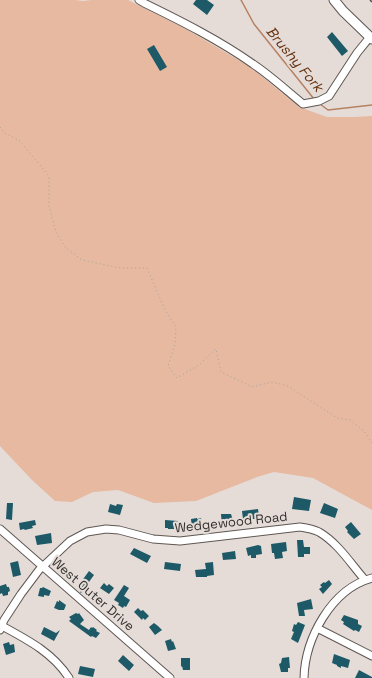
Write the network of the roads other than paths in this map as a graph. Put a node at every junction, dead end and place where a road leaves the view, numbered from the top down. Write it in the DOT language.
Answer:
graph roads {
  1 [pos="139,0"];
  2 [pos="334,0"];
  3 [pos="371,38"];
  4 [pos="0,529"];
  5 [pos="44,567"];
  6 [pos="369,579"];
  7 [pos="1,628"];
  8 [pos="317,628"];
  9 [pos="372,656"];
  10 [pos="69,678"];
  11 [pos="170,678"];
  12 [pos="304,678"];
  1 -- 3 [label="street"];
  2 -- 3 [label="main road"];
  4 -- 5 [label="street, West Outer Drive"];
  5 -- 6 [label="street, Wedgewood Road"];
  5 -- 7 [label="street, Wedgewood Road"];
  5 -- 11 [label="street, West Outer Drive"];
  6 -- 8 [label="street"];
  7 -- 10 [label="street"];
  8 -- 9 [label="street"];
  8 -- 12 [label="street"];
}
